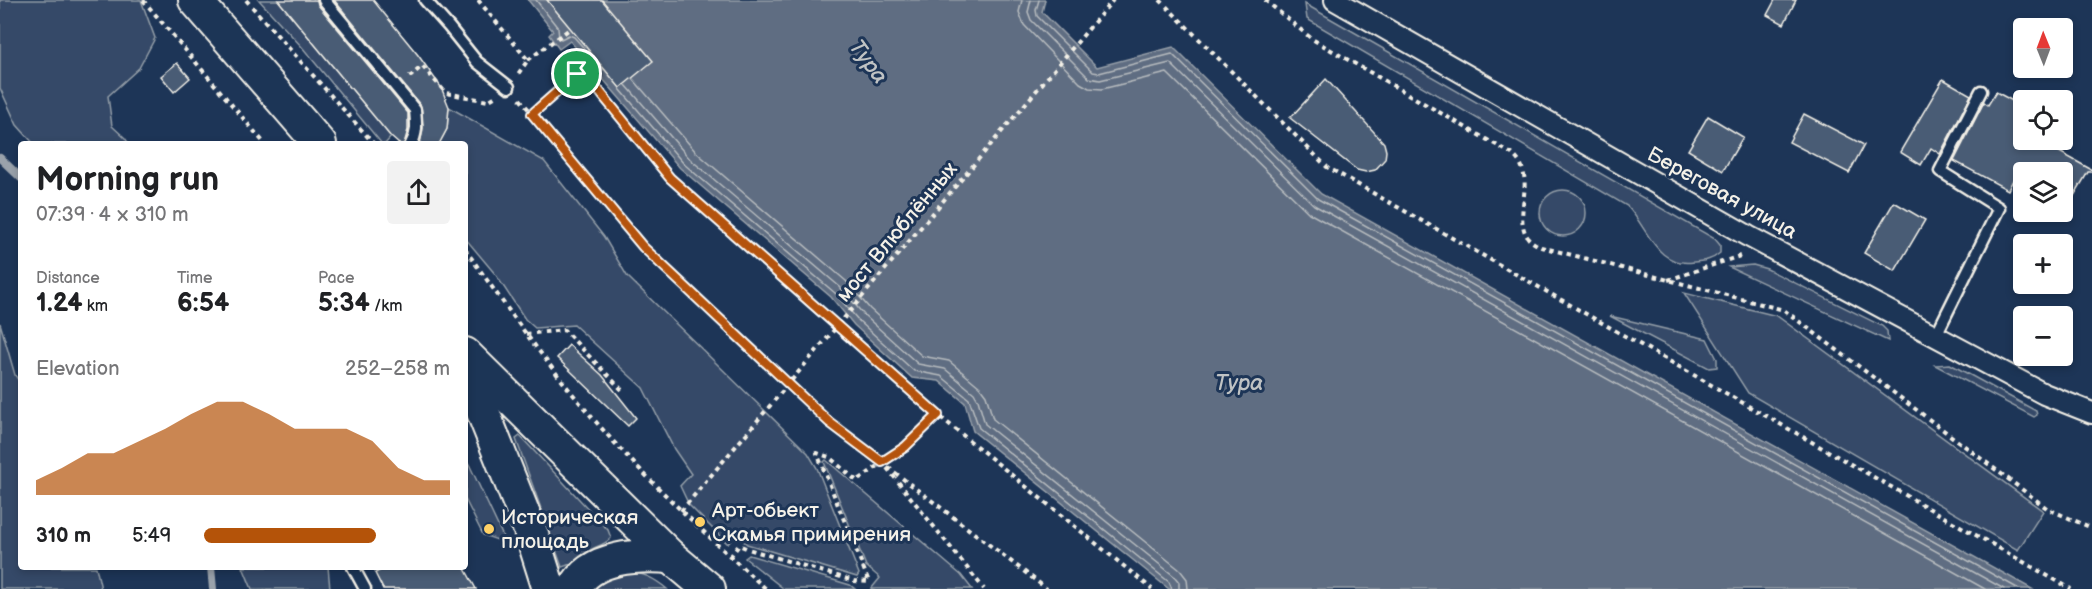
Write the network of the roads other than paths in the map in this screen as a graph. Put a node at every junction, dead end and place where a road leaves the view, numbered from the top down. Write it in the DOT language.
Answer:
graph roads {
  1 [pos="195,0"];
  2 [pos="324,0"];
  3 [pos="425,0"];
  4 [pos="1335,0"];
  5 [pos="509,87"];
  6 [pos="1981,91"];
  7 [pos="317,141"];
  8 [pos="412,141"];
  9 [pos="1935,337"];
  10 [pos="468,357"];
  11 [pos="468,375"];
  12 [pos="2092,413"];
  13 [pos="671,557"];
  14 [pos="355,570"];
  15 [pos="365,589"];
  16 [pos="549,589"];
  17 [pos="574,589"];
  18 [pos="709,589"];
  1 -- 7 [label="main road"];
  2 -- 8 [label="lane"];
  3 -- 5 [label="lane"];
  4 -- 9 [label="street, Береговая улица"];
  6 -- 9 [label="lane"];
  9 -- 12 [label="street, Береговая улица"];
  10 -- 13 [label="main road"];
  11 -- 16 [label="main road"];
  13 -- 17 [label="main road"];
  13 -- 18 [label="main road"];
  14 -- 15 [label="lane"];
}
